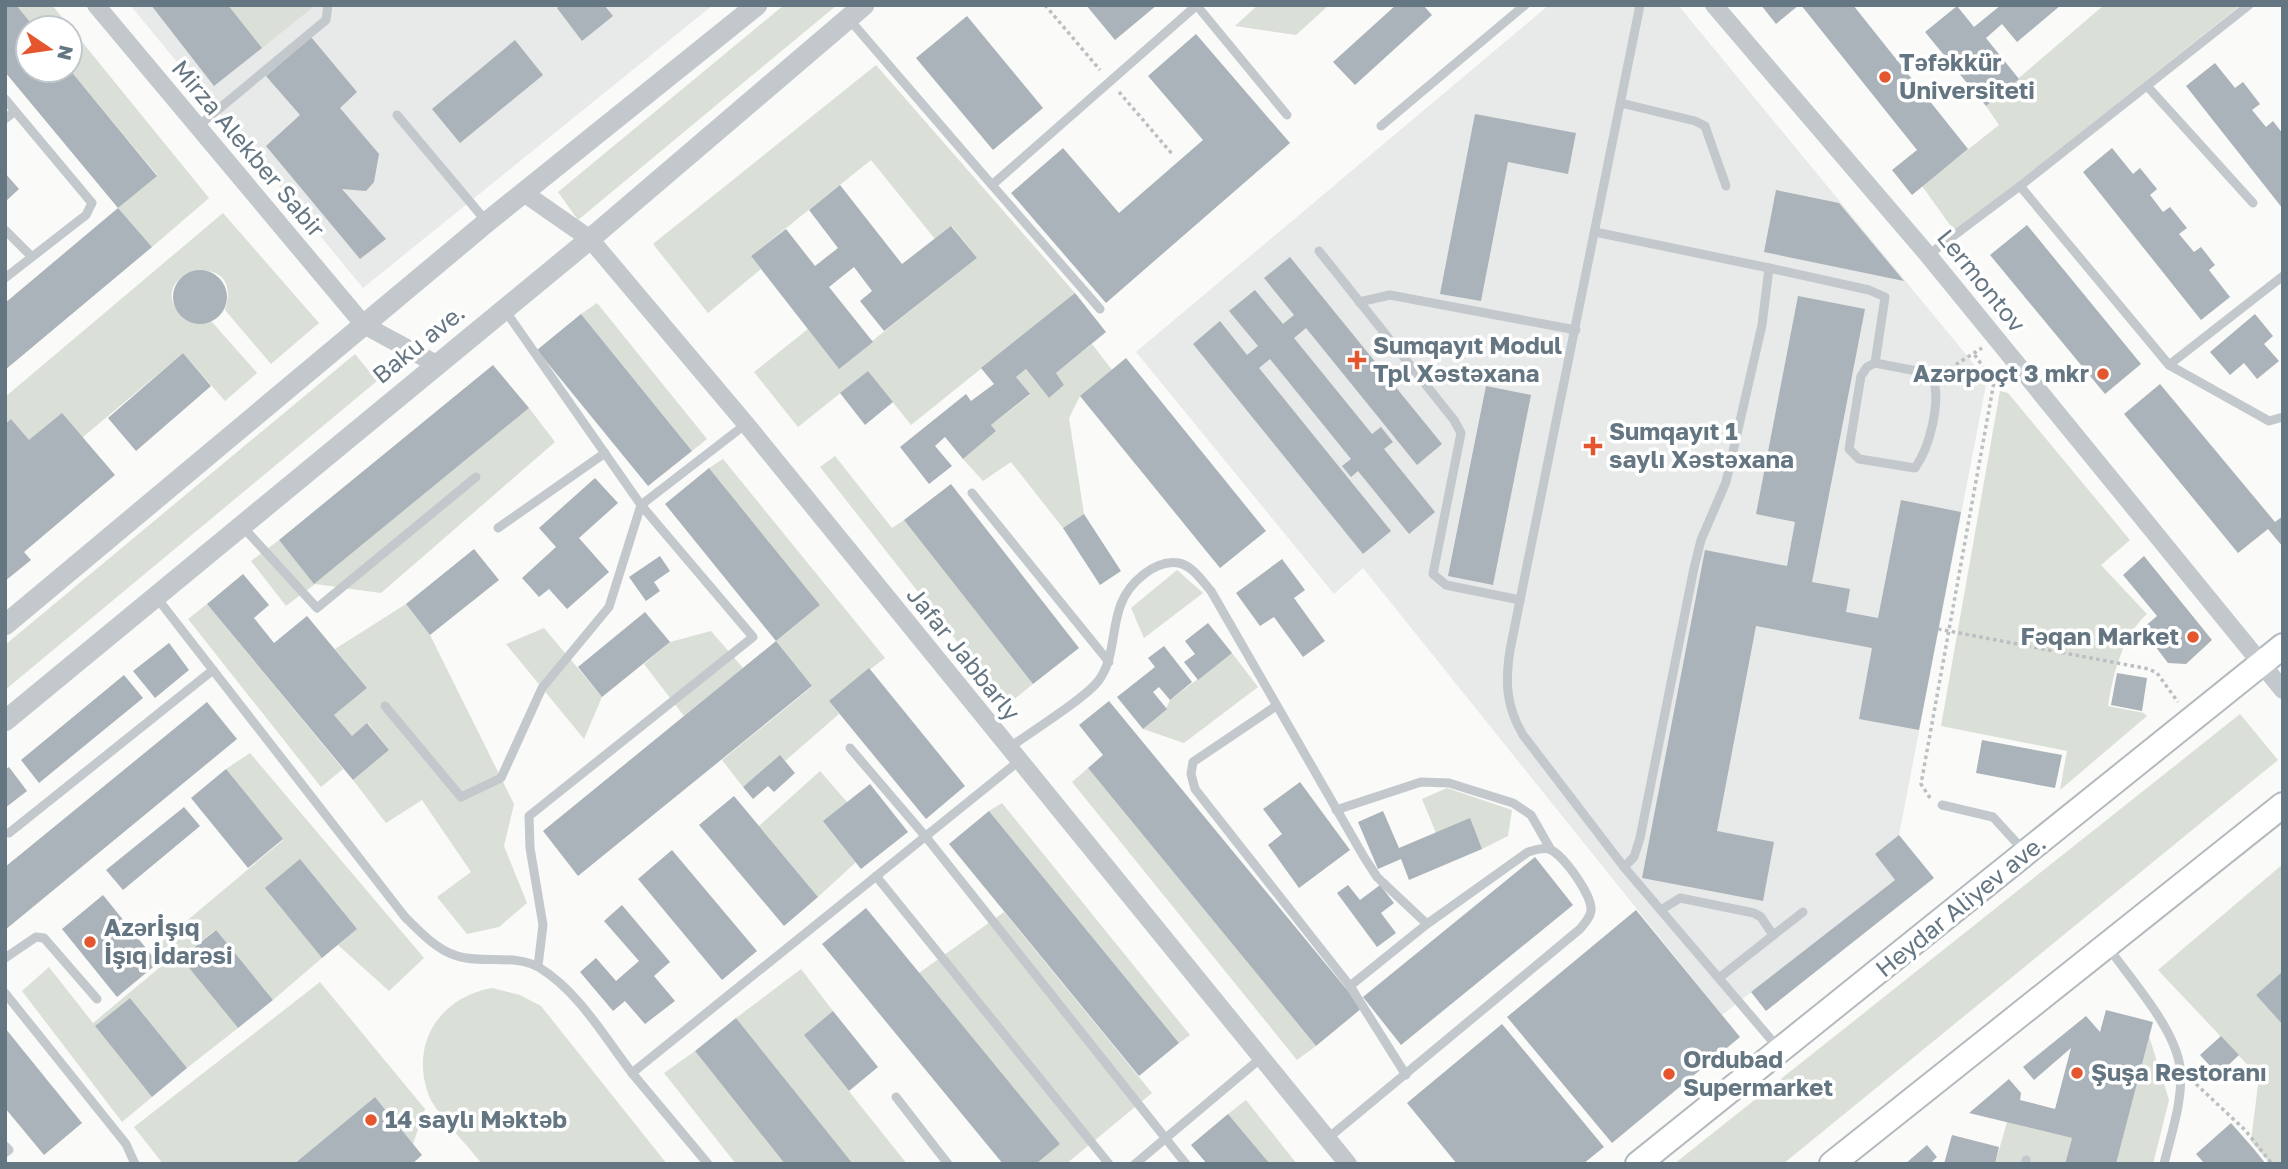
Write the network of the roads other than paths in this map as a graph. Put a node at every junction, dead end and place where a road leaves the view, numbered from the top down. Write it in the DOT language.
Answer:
graph roads {
  1 [pos="96,5"];
  2 [pos="328,5"];
  3 [pos="757,5"];
  4 [pos="1525,5"];
  5 [pos="1640,5"];
  6 [pos="1714,5"];
  7 [pos="2249,5"];
  8 [pos="1197,6"];
  9 [pos="857,12"];
  10 [pos="2147,86"];
  11 [pos="5,99"];
  12 [pos="1621,103"];
  13 [pos="15,111"];
  14 [pos="397,115"];
  15 [pos="1287,115"];
  16 [pos="5,119"];
  17 [pos="1381,126"];
  18 [pos="197,127"];
  19 [pos="992,185"];
  20 [pos="1726,186"];
  21 [pos="2020,186"];
  22 [pos="524,193"];
  23 [pos="2253,203"];
  24 [pos="487,222"];
  25 [pos="5,230"];
  26 [pos="1595,232"];
  27 [pos="590,239"];
  28 [pos="1319,251"];
  29 [pos="1928,255"];
  30 [pos="32,257"];
  31 [pos="1769,268"];
  32 [pos="2283,276"];
  33 [pos="5,278"];
  34 [pos="1359,302"];
  35 [pos="504,309"];
  36 [pos="1100,309"];
  37 [pos="364,325"];
  38 [pos="1576,330"];
  39 [pos="1875,363"];
  40 [pos="436,364"];
  41 [pos="2169,365"];
  42 [pos="2283,418"];
  43 [pos="746,424"];
  44 [pos="605,453"];
  45 [pos="476,477"];
  46 [pos="972,493"];
  47 [pos="641,505"];
  48 [pos="241,525"];
  49 [pos="498,527"];
  50 [pos="157,598"];
  51 [pos="1520,600"];
  52 [pos="5,625"];
  53 [pos="2283,646"];
  54 [pos="1109,662"];
  55 [pos="2261,663"];
  56 [pos="213,670"];
  57 [pos="2283,690"];
  58 [pos="385,706"];
  59 [pos="1276,706"];
  60 [pos="5,721"];
  61 [pos="850,748"];
  62 [pos="1014,755"];
  63 [pos="1942,805"];
  64 [pos="2283,805"];
  65 [pos="1336,810"];
  66 [pos="9,833"];
  67 [pos="926,837"];
  68 [pos="1551,849"];
  69 [pos="2026,854"];
  70 [pos="1624,867"];
  71 [pos="876,876"];
  72 [pos="1661,910"];
  73 [pos="1803,912"];
  74 [pos="1427,924"];
  75 [pos="1773,935"];
  76 [pos="2108,947"];
  77 [pos="5,958"];
  78 [pos="538,966"];
  79 [pos="1718,978"];
  80 [pos="1350,986"];
  81 [pos="5,993"];
  82 [pos="97,999"];
  83 [pos="1780,1049"];
  84 [pos="1261,1058"];
  85 [pos="632,1073"];
  86 [pos="1406,1075"];
  87 [pos="896,1097"];
  88 [pos="1165,1138"];
  89 [pos="1327,1139"];
  90 [pos="5,1146"];
  91 [pos="5,1153"];
  92 [pos="135,1164"];
  93 [pos="708,1164"];
  94 [pos="948,1164"];
  95 [pos="1109,1164"];
  96 [pos="1135,1164"];
  97 [pos="1186,1164"];
  98 [pos="1348,1164"];
  99 [pos="1638,1164"];
  100 [pos="1832,1164"];
  101 [pos="2164,1164"];
  1 -- 18 [label="street, Mirza Alekber Sabir"];
  2 -- 18 [label="lane"];
  3 -- 22 [label="street, Baku ave."];
  4 -- 17 [label="lane"];
  5 -- 12 [label="lane"];
  6 -- 29 [label="street, Lermontov"];
  7 -- 10 [label="lane"];
  8 -- 15 [label="lane"];
  8 -- 19 [label="lane"];
  9 -- 19 [label="lane"];
  9 -- 27 [label="street, Baku ave."];
  10 -- 21 [label="lane"];
  10 -- 23 [label="lane"];
  11 -- 13 [label="lane"];
  12 -- 20 [label="lane"];
  12 -- 26 [label="lane"];
  13 -- 16 [label="lane"];
  13 -- 30 [label="lane"];
  14 -- 24 [label="lane"];
  18 -- 37 [label="street, Mirza Alekber Sabir"];
  19 -- 36 [label="lane"];
  21 -- 29 [label="lane"];
  21 -- 41 [label="lane"];
  22 -- 24 [label="street, Baku ave."];
  22 -- 27 [label="street, Jafar Jabbarly"];
  24 -- 37 [label="street, Baku ave."];
  25 -- 30 [label="lane"];
  26 -- 31 [label="lane"];
  26 -- 38 [label="lane"];
  27 -- 35 [label="street, Baku ave."];
  27 -- 43 [label="street, Jafar Jabbarly"];
  28 -- 34 [label="lane"];
  29 -- 55 [label="street, Lermontov"];
  30 -- 33 [label="lane"];
  31 -- 39 [label="lane"];
  31 -- 70 [label="lane"];
  32 -- 41 [label="lane"];
  34 -- 38 [label="lane"];
  34 -- 51 [label="lane"];
  35 -- 40 [label="street, Baku ave."];
  35 -- 44 [label="lane"];
  37 -- 40 [label="street"];
  37 -- 52 [label="street, Baku ave."];
  38 -- 51 [label="lane"];
  39 -- 39 [label="lane"];
  40 -- 48 [label="street, Baku ave."];
  41 -- 42 [label="lane"];
  43 -- 47 [label="lane"];
  43 -- 62 [label="street, Jafar Jabbarly"];
  44 -- 47 [label="lane"];
  44 -- 49 [label="lane"];
  45 -- 48 [label="lane"];
  46 -- 54 [label="lane"];
  47 -- 58 [label="lane"];
  47 -- 78 [label="lane"];
  48 -- 50 [label="street, Baku ave."];
  50 -- 56 [label="lane"];
  50 -- 60 [label="street, Baku ave."];
  51 -- 70 [label="lane"];
  53 -- 55 [label="main road, Heydar Aliyev ave."];
  54 -- 59 [label="lane"];
  54 -- 62 [label="lane"];
  55 -- 57 [label="street, Lermontov"];
  55 -- 69 [label="main road, Heydar Aliyev ave."];
  56 -- 66 [label="lane"];
  56 -- 78 [label="lane"];
  59 -- 65 [label="lane"];
  59 -- 80 [label="lane"];
  61 -- 67 [label="lane"];
  62 -- 67 [label="lane"];
  62 -- 84 [label="street, Jafar Jabbarly"];
  63 -- 69 [label="lane"];
  64 -- 76 [label="main road"];
  65 -- 68 [label="lane"];
  65 -- 74 [label="lane"];
  67 -- 71 [label="lane"];
  67 -- 88 [label="lane"];
  68 -- 74 [label="lane"];
  68 -- 86 [label="lane"];
  69 -- 83 [label="main road, Heydar Aliyev ave."];
  70 -- 72 [label="lane"];
  71 -- 85 [label="lane"];
  71 -- 95 [label="lane"];
  72 -- 75 [label="lane"];
  72 -- 79 [label="lane"];
  73 -- 75 [label="lane"];
  74 -- 80 [label="lane"];
  75 -- 79 [label="lane"];
  76 -- 100 [label="main road"];
  76 -- 101 [label="lane"];
  77 -- 82 [label="lane"];
  78 -- 85 [label="lane"];
  79 -- 83 [label="lane"];
  80 -- 86 [label="lane"];
  81 -- 92 [label="lane"];
  83 -- 99 [label="main road, Heydar Aliyev ave."];
  84 -- 88 [label="lane"];
  84 -- 89 [label="street, Jafar Jabbarly"];
  85 -- 93 [label="lane"];
  86 -- 89 [label="lane"];
  87 -- 94 [label="lane"];
  88 -- 96 [label="lane"];
  88 -- 97 [label="lane"];
  89 -- 98 [label="street, Jafar Jabbarly"];
  90 -- 91 [label="lane"];
}
